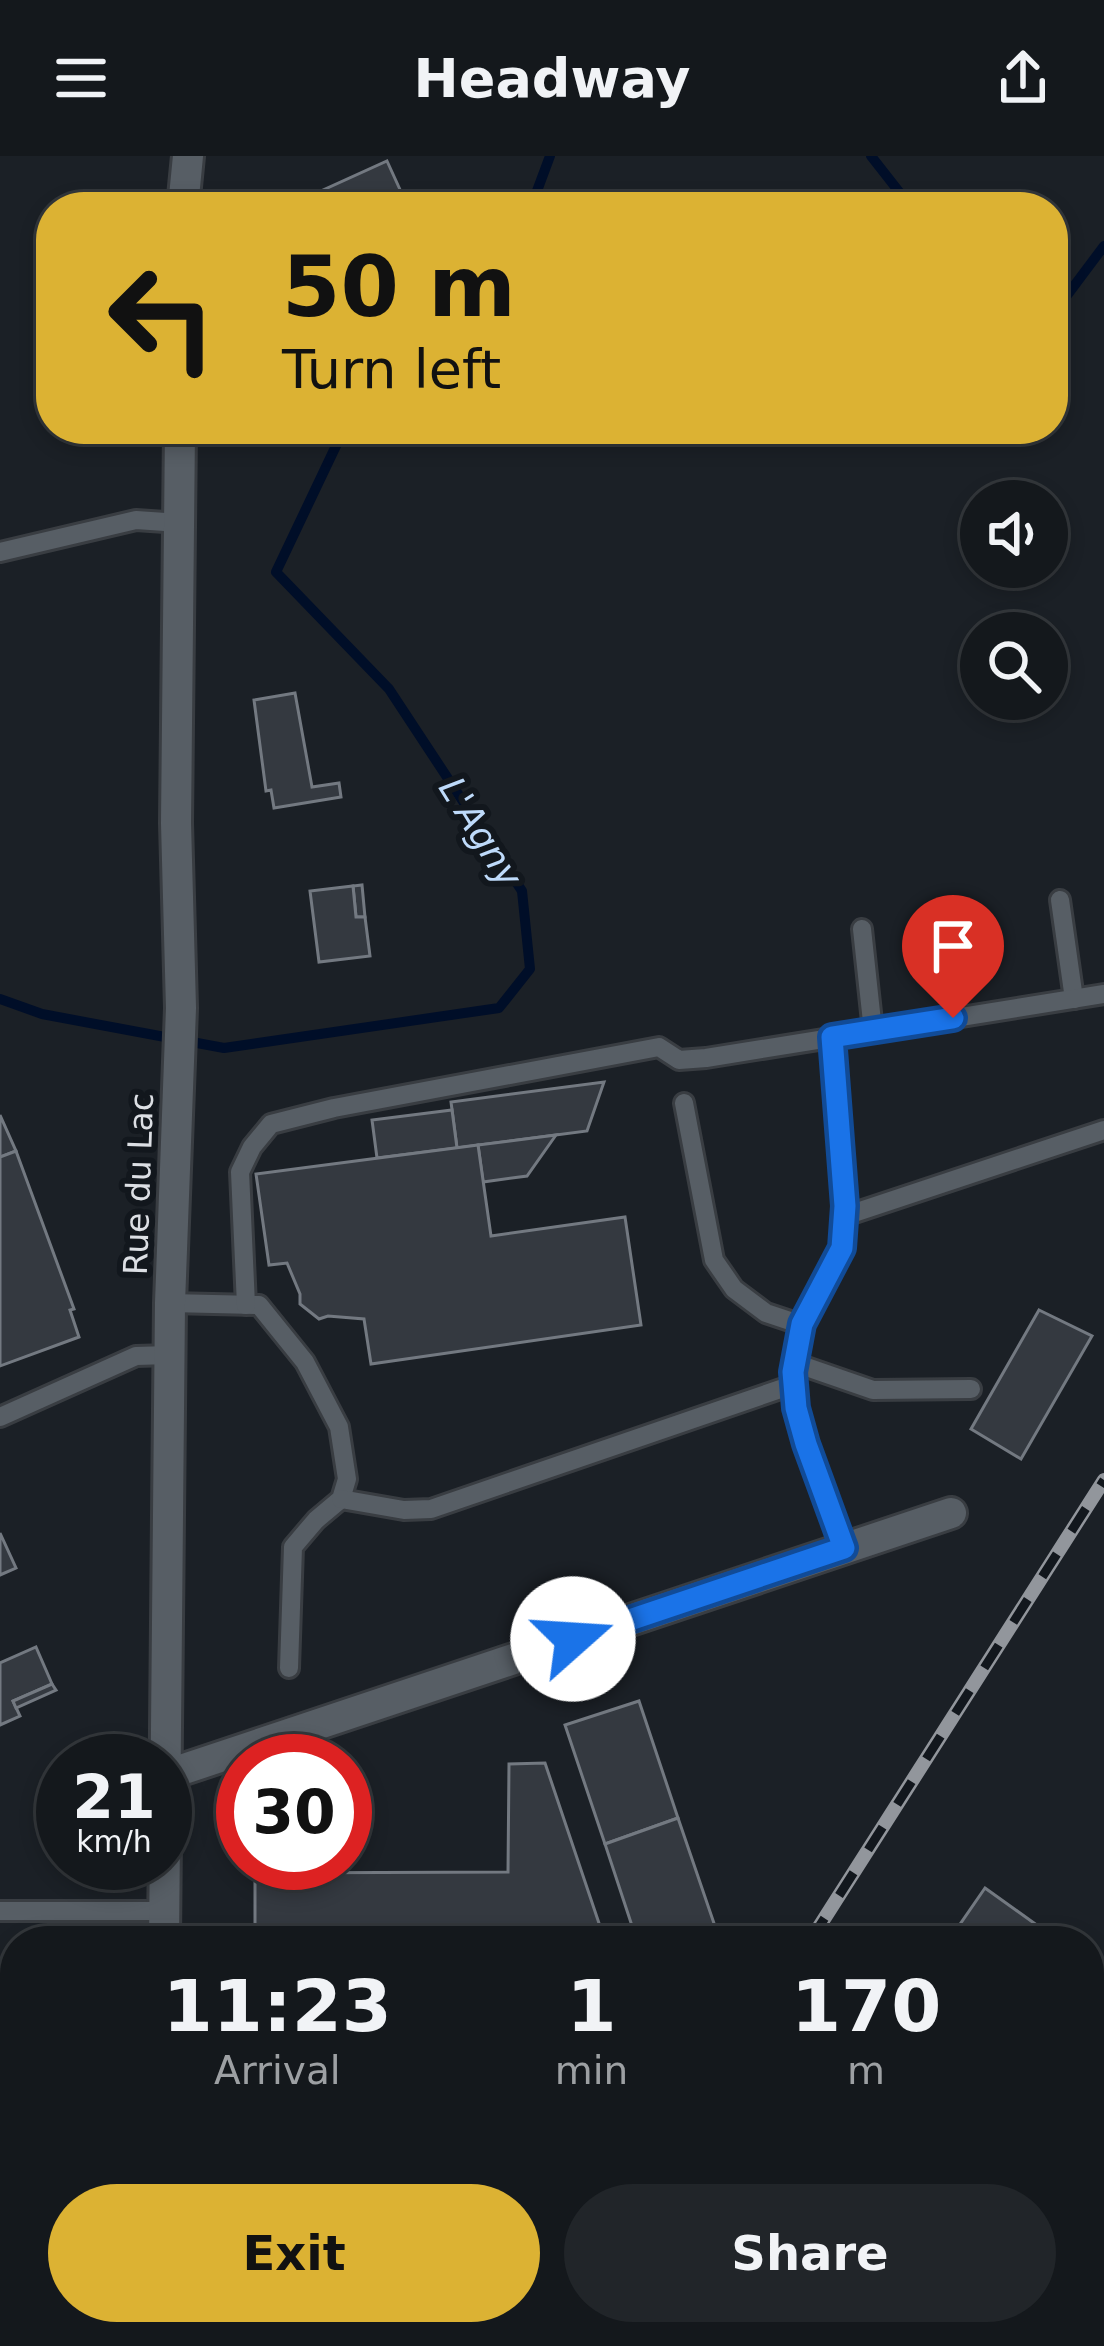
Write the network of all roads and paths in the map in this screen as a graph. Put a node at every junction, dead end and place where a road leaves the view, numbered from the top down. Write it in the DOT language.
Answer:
graph roads {
  1 [pos="188,156"];
  2 [pos="184,192"];
  3 [pos="180,444"];
  4 [pos="180,523"];
  5 [pos="0,552"];
  6 [pos="1060,900"];
  7 [pos="862,929"];
  8 [pos="1104,994"];
  9 [pos="1073,999"];
  10 [pos="874,1030"];
  11 [pos="832,1037"];
  12 [pos="684,1102"];
  13 [pos="1104,1130"];
  14 [pos="844,1216"];
  15 [pos="170,1304"];
  16 [pos="246,1305"];
  17 [pos="802,1324"];
  18 [pos="170,1355"];
  19 [pos="795,1363"];
  20 [pos="795,1384"];
  21 [pos="971,1389"];
  22 [pos="0,1417"];
  23 [pos="341,1499"];
  24 [pos="951,1513"];
  25 [pos="844,1548"];
  26 [pos="289,1668"];
  27 [pos="166,1734"];
  28 [pos="192,1766"];
  29 [pos="164,1890"];
  30 [pos="0,1911"];
  31 [pos="164,1926"];
  1 -- 2 [label="street"];
  3 -- 4 [label="street, Rue du Lac"];
  4 -- 5 [label="lane"];
  4 -- 15 [label="street, Rue du Lac"];
  6 -- 9 [label="lane"];
  7 -- 10 [label="lane"];
  8 -- 9 [label="lane"];
  9 -- 10 [label="lane"];
  10 -- 11 [label="lane"];
  11 -- 14 [label="lane"];
  11 -- 16 [label="lane"];
  12 -- 17 [label="lane"];
  13 -- 14 [label="lane"];
  14 -- 17 [label="lane"];
  15 -- 16 [label="lane"];
  15 -- 18 [label="street, Rue du Lac"];
  16 -- 23 [label="lane"];
  17 -- 19 [label="lane"];
  18 -- 22 [label="lane"];
  18 -- 27 [label="street, Rue du Lac"];
  19 -- 20 [label="lane"];
  19 -- 21 [label="lane"];
  20 -- 23 [label="lane"];
  20 -- 25 [label="lane"];
  23 -- 26 [label="lane"];
  24 -- 25 [label="street"];
  25 -- 28 [label="street"];
  29 -- 31 [label="street, Rue du Lac"];
  30 -- 31 [label="lane"];
}
